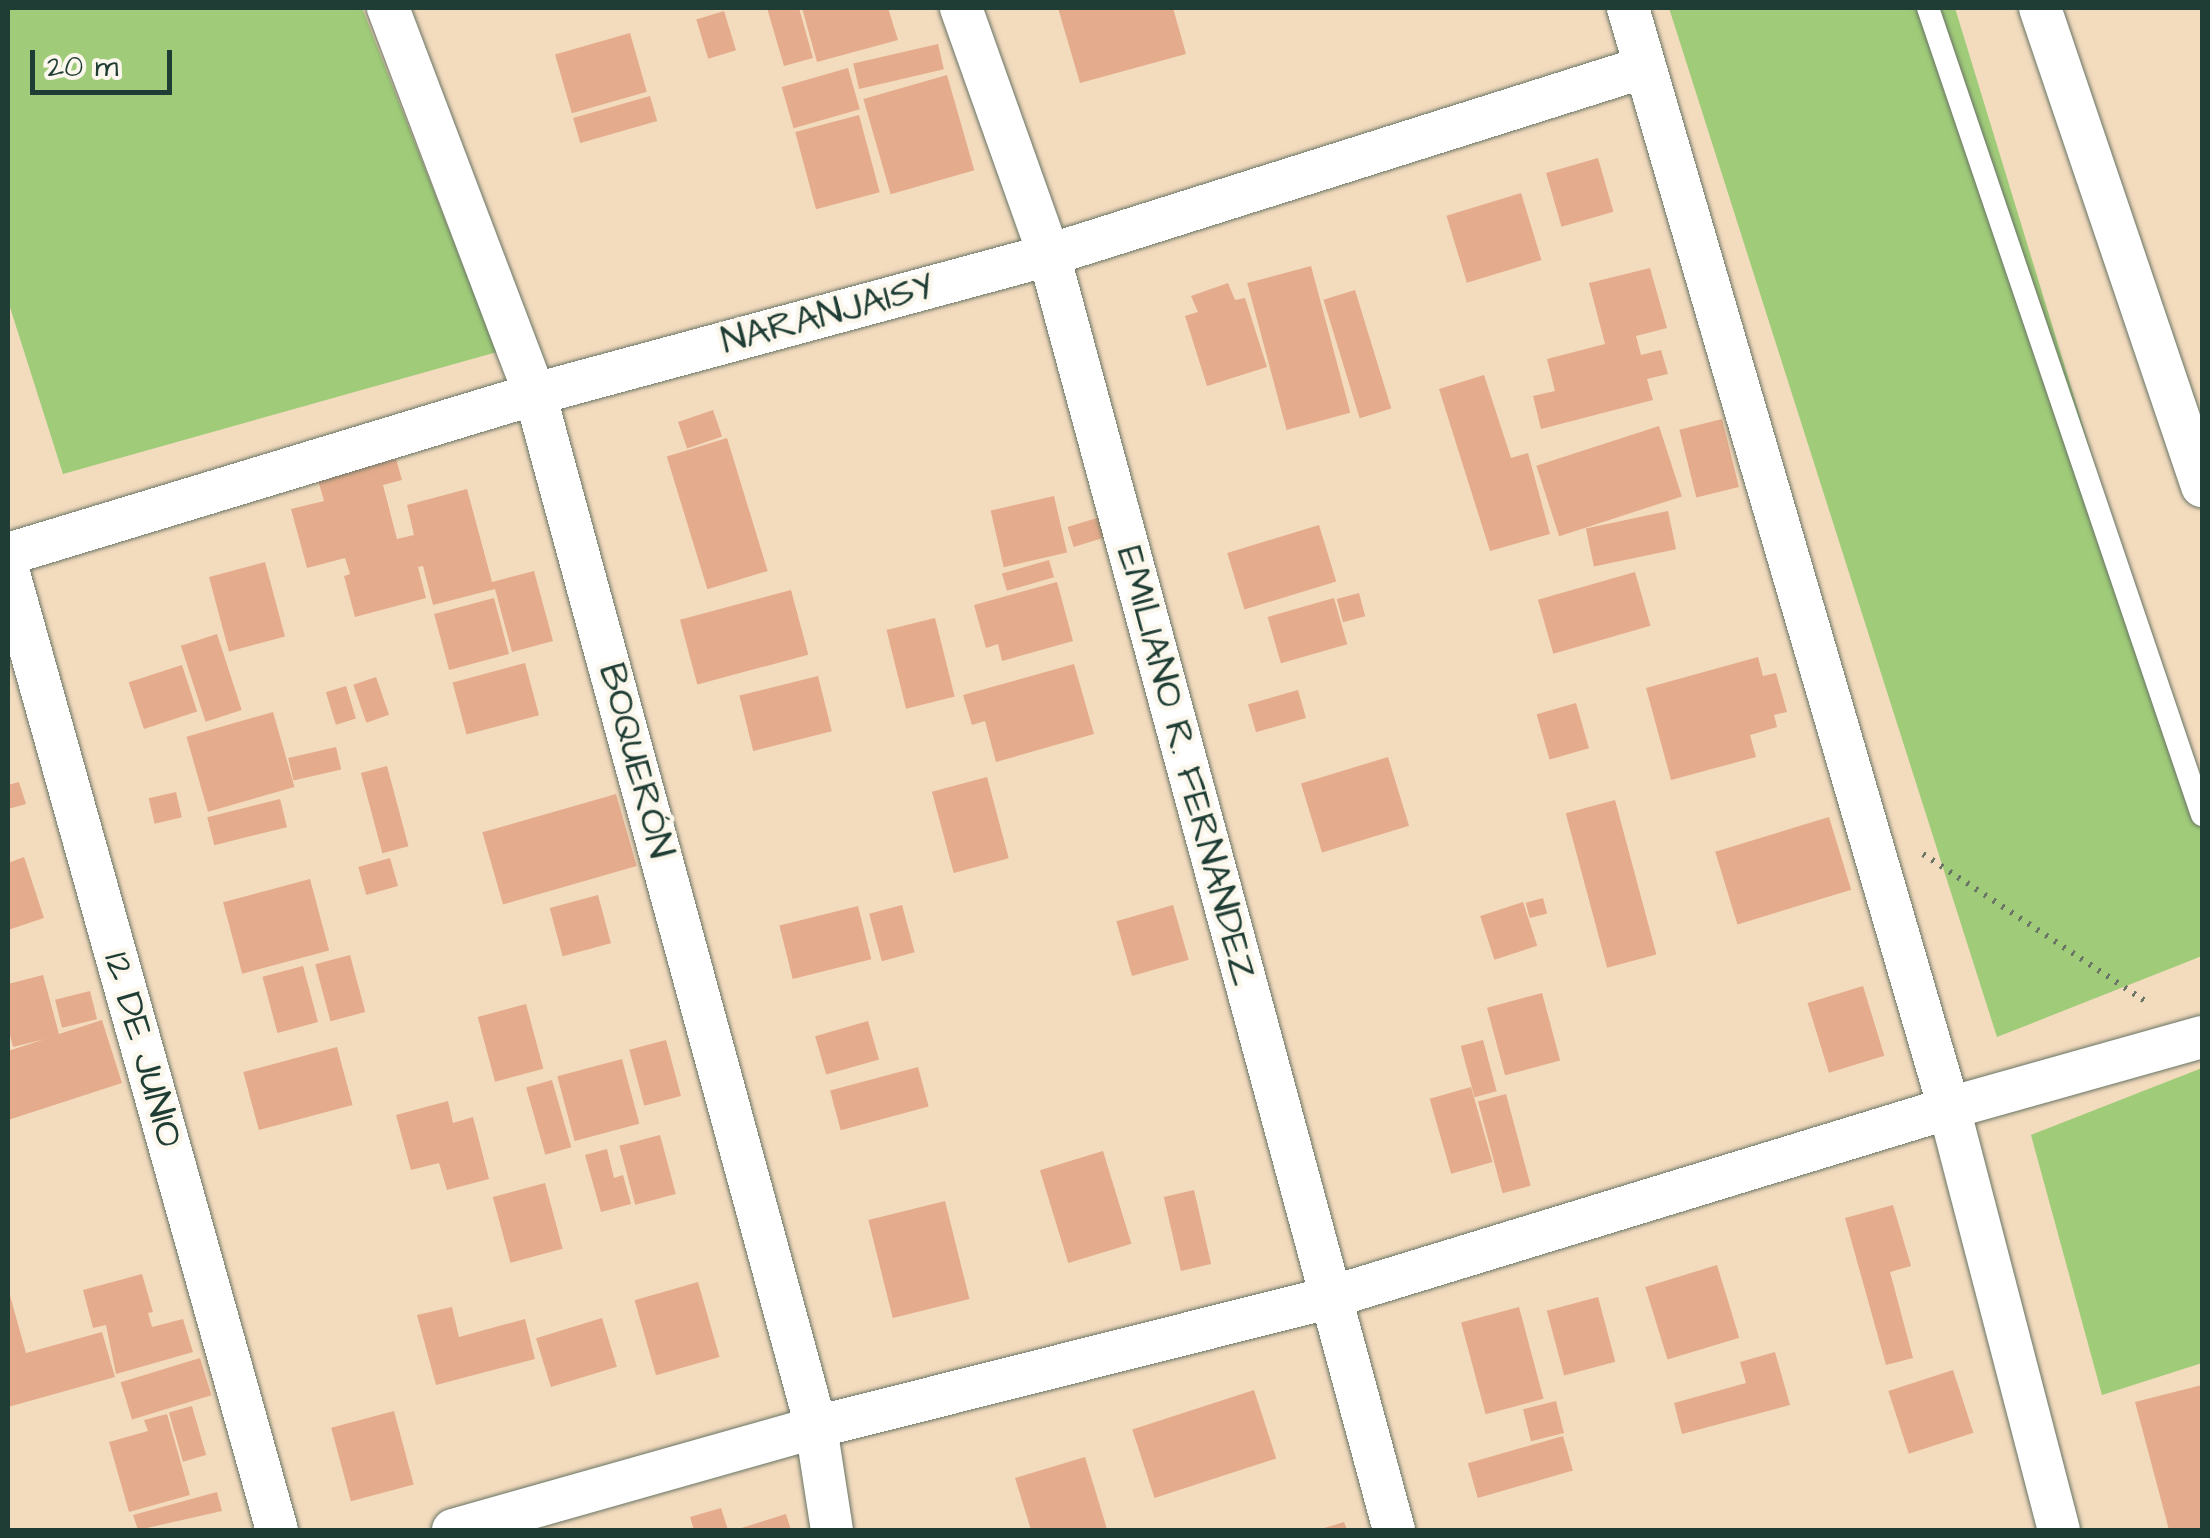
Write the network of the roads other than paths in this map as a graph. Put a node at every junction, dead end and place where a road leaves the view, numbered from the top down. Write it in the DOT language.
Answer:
graph roads {
  1 [pos="388,8"];
  2 [pos="961,8"];
  3 [pos="1628,8"];
  4 [pos="1928,8"];
  5 [pos="2040,8"];
  6 [pos="1646,67"];
  7 [pos="1049,255"];
  8 [pos="536,394"];
  9 [pos="2190,408"];
  10 [pos="2202,486"];
  11 [pos="8,554"];
  12 [pos="8,570"];
  13 [pos="2202,815"];
  14 [pos="2202,1038"];
  15 [pos="1949,1108"];
  16 [pos="1328,1298"];
  17 [pos="816,1427"];
  18 [pos="276,1530"];
  19 [pos="454,1530"];
  20 [pos="832,1530"];
  21 [pos="1394,1530"];
  22 [pos="2059,1530"];
  1 -- 8 [label="street, BOQUERÓN"];
  2 -- 7 [label="street, EMILIANO R. FERNANDEZ"];
  3 -- 6 [label="street"];
  4 -- 13 [label="lane"];
  5 -- 9 [label="street"];
  6 -- 7 [label="street, NARANJAISY"];
  6 -- 15 [label="street"];
  7 -- 8 [label="street, NARANJAISY"];
  7 -- 16 [label="street, EMILIANO R. FERNANDEZ"];
  8 -- 11 [label="street, NARANJAISY"];
  8 -- 17 [label="street, BOQUERÓN"];
  9 -- 10 [label="street"];
  12 -- 18 [label="street, 12 DE JUNIO"];
  14 -- 15 [label="street"];
  15 -- 16 [label="street"];
  15 -- 22 [label="street"];
  16 -- 17 [label="street"];
  16 -- 21 [label="street, EMILIANO R. FERNANDEZ"];
  17 -- 19 [label="street"];
  17 -- 20 [label="street, BOQUERÓN"];
}
